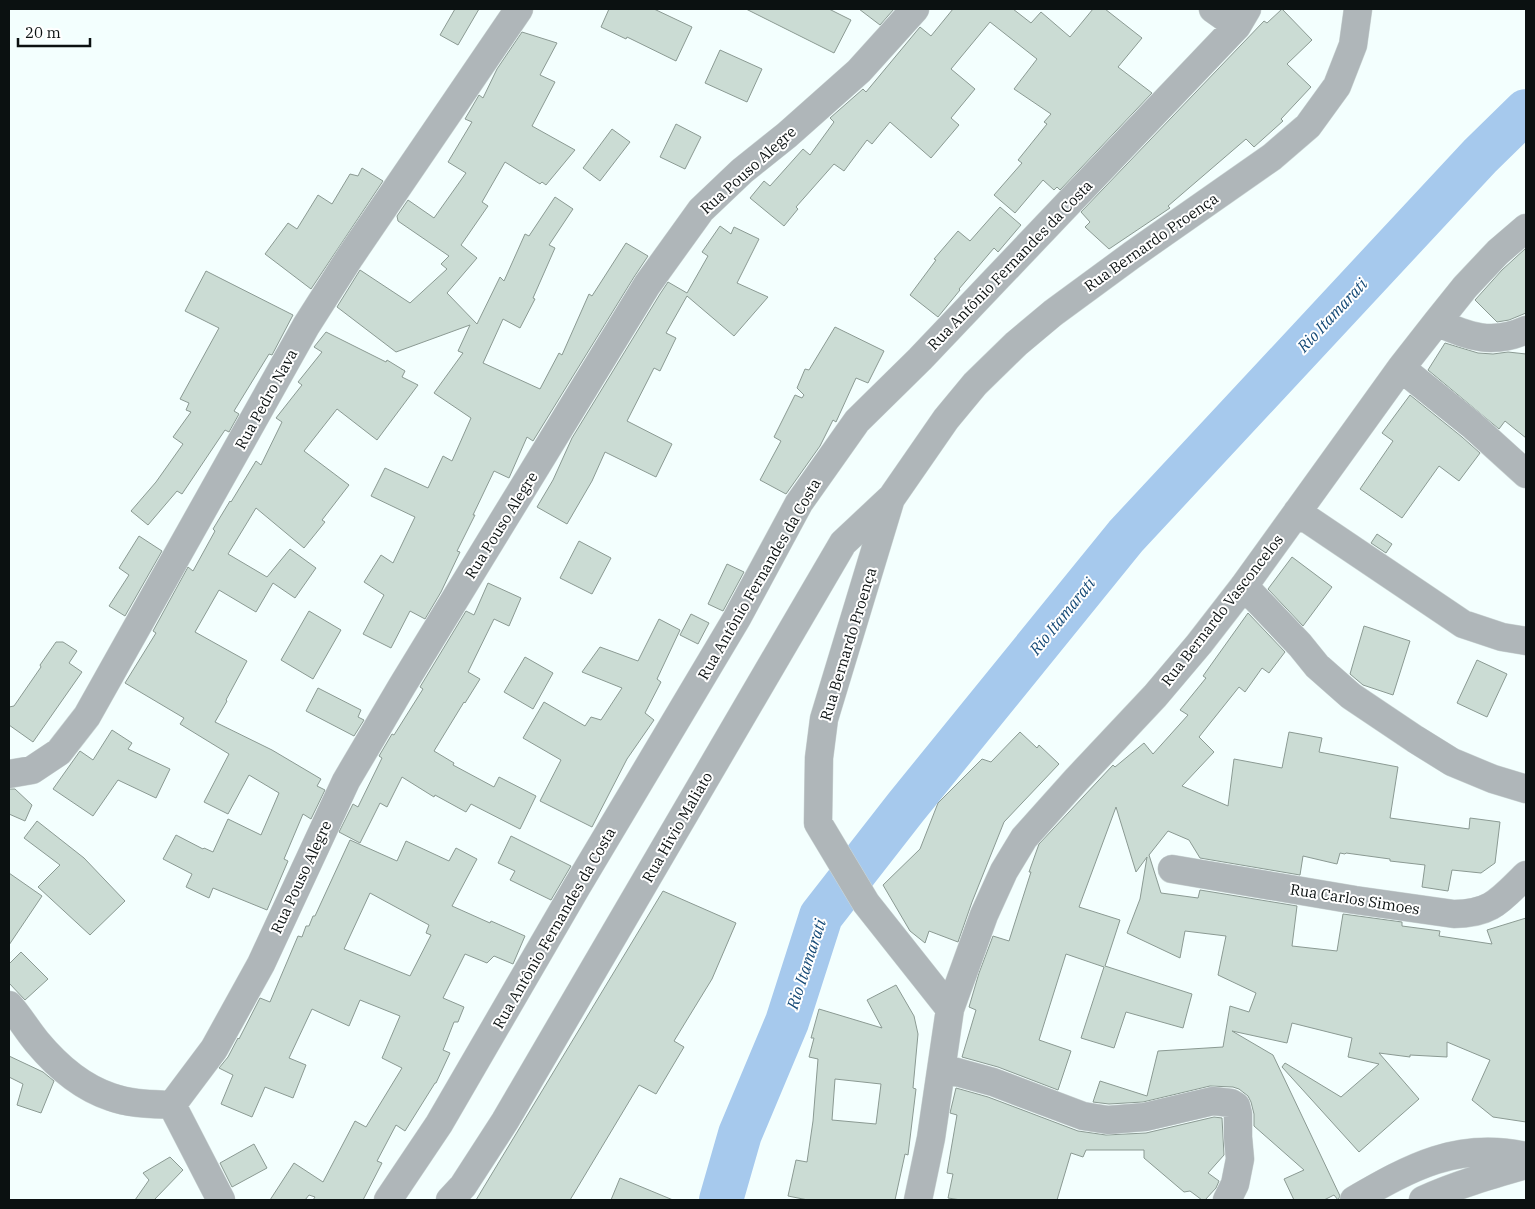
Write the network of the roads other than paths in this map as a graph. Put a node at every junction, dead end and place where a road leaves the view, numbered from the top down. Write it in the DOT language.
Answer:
graph roads {
  1 [pos="519,9"];
  2 [pos="915,9"];
  3 [pos="1213,9"];
  4 [pos="1358,9"];
  5 [pos="1242,18"];
  6 [pos="1526,228"];
  7 [pos="1437,322"];
  8 [pos="1526,330"];
  9 [pos="1401,368"];
  10 [pos="914,463"];
  11 [pos="1526,474"];
  12 [pos="892,497"];
  13 [pos="1296,512"];
  14 [pos="1244,586"];
  15 [pos="1526,641"];
  16 [pos="9,774"];
  17 [pos="1526,788"];
  18 [pos="1172,868"];
  19 [pos="1526,874"];
  20 [pos="9,1005"];
  21 [pos="950,1009"];
  22 [pos="942,1068"];
  23 [pos="172,1105"];
  24 [pos="1526,1156"];
  25 [pos="1526,1164"];
  26 [pos="221,1200"];
  27 [pos="388,1200"];
  28 [pos="450,1200"];
  29 [pos="918,1200"];
  30 [pos="1227,1200"];
  31 [pos="1354,1200"];
  32 [pos="1423,1200"];
  1 -- 16 [label="street, Rua Pedro Nava"];
  2 -- 23 [label="street, Rua Pouso Alegre"];
  3 -- 5 [label="street"];
  4 -- 10 [label="street, Rua Bernardo Proença"];
  5 -- 27 [label="street, Rua Antônio Fernandes da Costa"];
  6 -- 7 [label="street, Rua Bernardo Vasconcelos"];
  7 -- 8 [label="street"];
  7 -- 9 [label="street, Rua Bernardo Vasconcelos"];
  9 -- 11 [label="street"];
  9 -- 13 [label="street, Rua Bernardo Vasconcelos"];
  10 -- 12 [label="street, Rua Hivio Maliato"];
  12 -- 21 [label="street, Rua Bernardo Proença"];
  12 -- 28 [label="street, Rua Hivio Maliato"];
  13 -- 14 [label="street, Rua Bernardo Vasconcelos"];
  13 -- 15 [label="street"];
  14 -- 17 [label="street"];
  14 -- 21 [label="street, Rua Bernardo Vasconcelos"];
  18 -- 19 [label="street, Rua Carlos Simoes"];
  20 -- 23 [label="street"];
  21 -- 22 [label="street, Rua Bernardo Vasconcelos"];
  22 -- 29 [label="street, Rua Bernardo Vasconcelos"];
  22 -- 30 [label="street"];
  23 -- 26 [label="street"];
  24 -- 31 [label="street"];
  25 -- 32 [label="street"];
}
